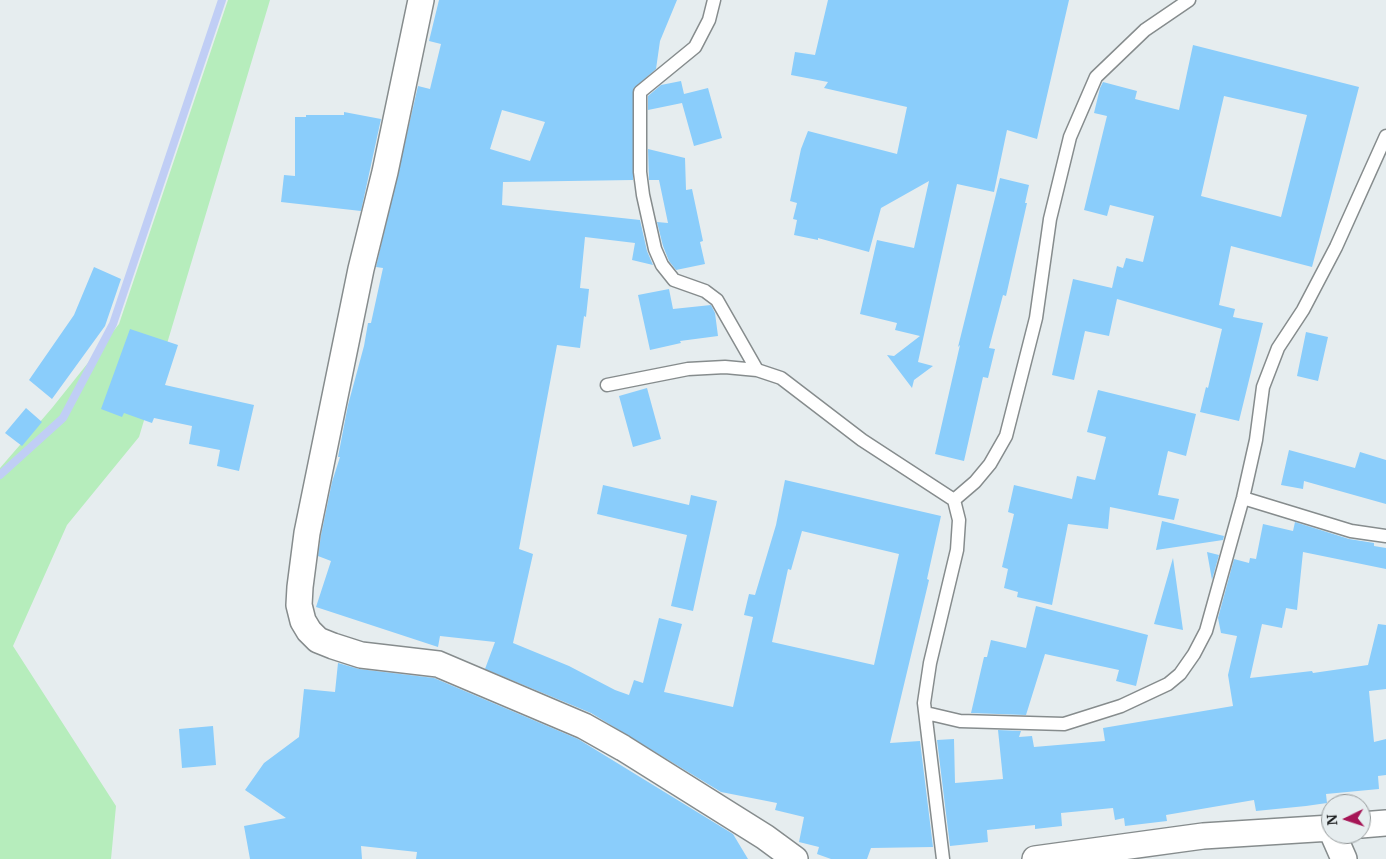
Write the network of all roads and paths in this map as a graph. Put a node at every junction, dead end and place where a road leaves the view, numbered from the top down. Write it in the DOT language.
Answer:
graph roads {
  1 [pos="422,0"];
  2 [pos="714,0"];
  3 [pos="1190,0"];
  4 [pos="1386,136"];
  5 [pos="757,370"];
  6 [pos="607,385"];
  7 [pos="1243,498"];
  8 [pos="954,500"];
  9 [pos="1386,536"];
  10 [pos="926,713"];
  11 [pos="1386,822"];
  12 [pos="1371,824"];
  13 [pos="1321,830"];
  14 [pos="1337,844"];
  15 [pos="795,859"];
  16 [pos="943,859"];
  17 [pos="1035,859"];
  18 [pos="1344,859"];
  1 -- 15 [label="street"];
  2 -- 5 [label="lane"];
  3 -- 8 [label="lane"];
  4 -- 7 [label="lane"];
  5 -- 6 [label="lane"];
  5 -- 8 [label="lane"];
  7 -- 9 [label="lane"];
  7 -- 10 [label="lane"];
  8 -- 10 [label="lane"];
  10 -- 16 [label="lane"];
  11 -- 12 [label="street"];
  13 -- 17 [label="street"];
  14 -- 18 [label="street"];
}
